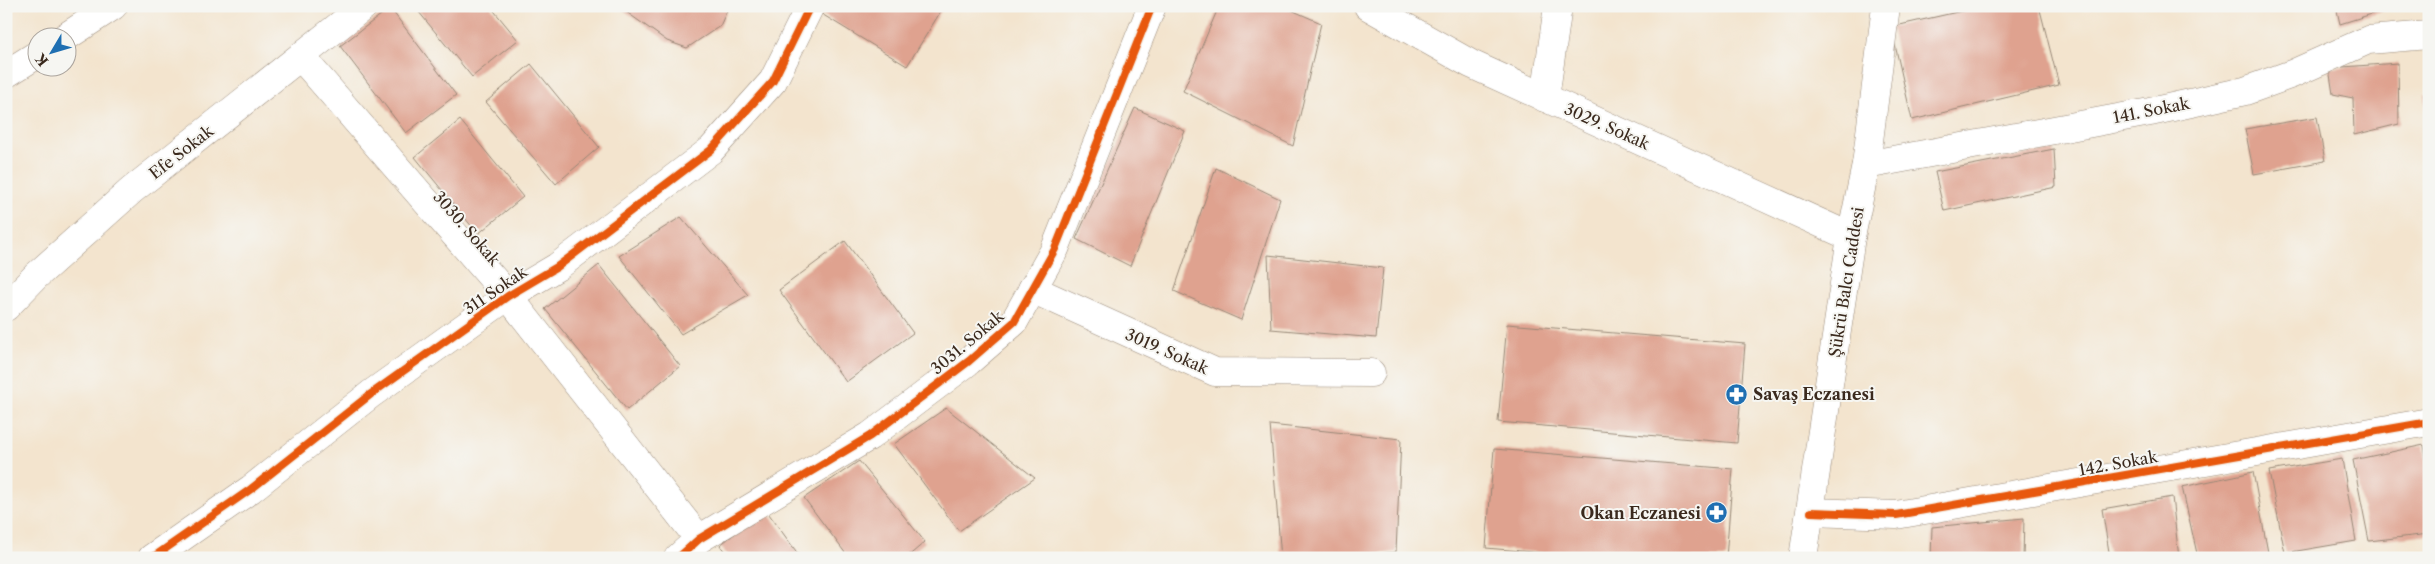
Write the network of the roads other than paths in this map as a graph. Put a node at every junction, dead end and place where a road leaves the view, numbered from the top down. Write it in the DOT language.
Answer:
graph roads {
  1 [pos="113,6"];
  2 [pos="364,6"];
  3 [pos="810,6"];
  4 [pos="1152,6"];
  5 [pos="1368,6"];
  6 [pos="1558,6"];
  7 [pos="1886,6"];
  8 [pos="78,29"];
  9 [pos="2429,35"];
  10 [pos="301,57"];
  11 [pos="28,60"];
  12 [pos="6,74"];
  13 [pos="1545,98"];
  14 [pos="1866,165"];
  15 [pos="1851,238"];
  16 [pos="1032,289"];
  17 [pos="508,296"];
  18 [pos="6,307"];
  19 [pos="1371,373"];
  20 [pos="2429,422"];
  21 [pos="1811,512"];
  22 [pos="699,539"];
  23 [pos="152,558"];
  24 [pos="678,558"];
  25 [pos="1803,558"];
  1 -- 8 [label="street"];
  2 -- 10 [label="street, Efe Sokak"];
  3 -- 17 [label="street, 311 Sokak"];
  4 -- 16 [label="street, 3031. Sokak"];
  5 -- 13 [label="street, 3029. Sokak"];
  6 -- 13 [label="street"];
  7 -- 14 [label="street, Şükrü Balcı Caddesi"];
  9 -- 14 [label="street, 141. Sokak"];
  10 -- 17 [label="street, 3030. Sokak"];
  10 -- 18 [label="street, Efe Sokak"];
  11 -- 12 [label="street"];
  13 -- 15 [label="street, 3029. Sokak"];
  14 -- 15 [label="street, Şükrü Balcı Caddesi"];
  15 -- 21 [label="street, Şükrü Balcı Caddesi"];
  16 -- 19 [label="street, 3019. Sokak"];
  16 -- 22 [label="street, 3031. Sokak"];
  17 -- 22 [label="street, 3030. Sokak"];
  17 -- 23 [label="street, 311 Sokak"];
  20 -- 21 [label="street, 142. Sokak"];
  21 -- 25 [label="street, Şükrü Balcı Caddesi"];
  22 -- 24 [label="street, 3031. Sokak"];
}
